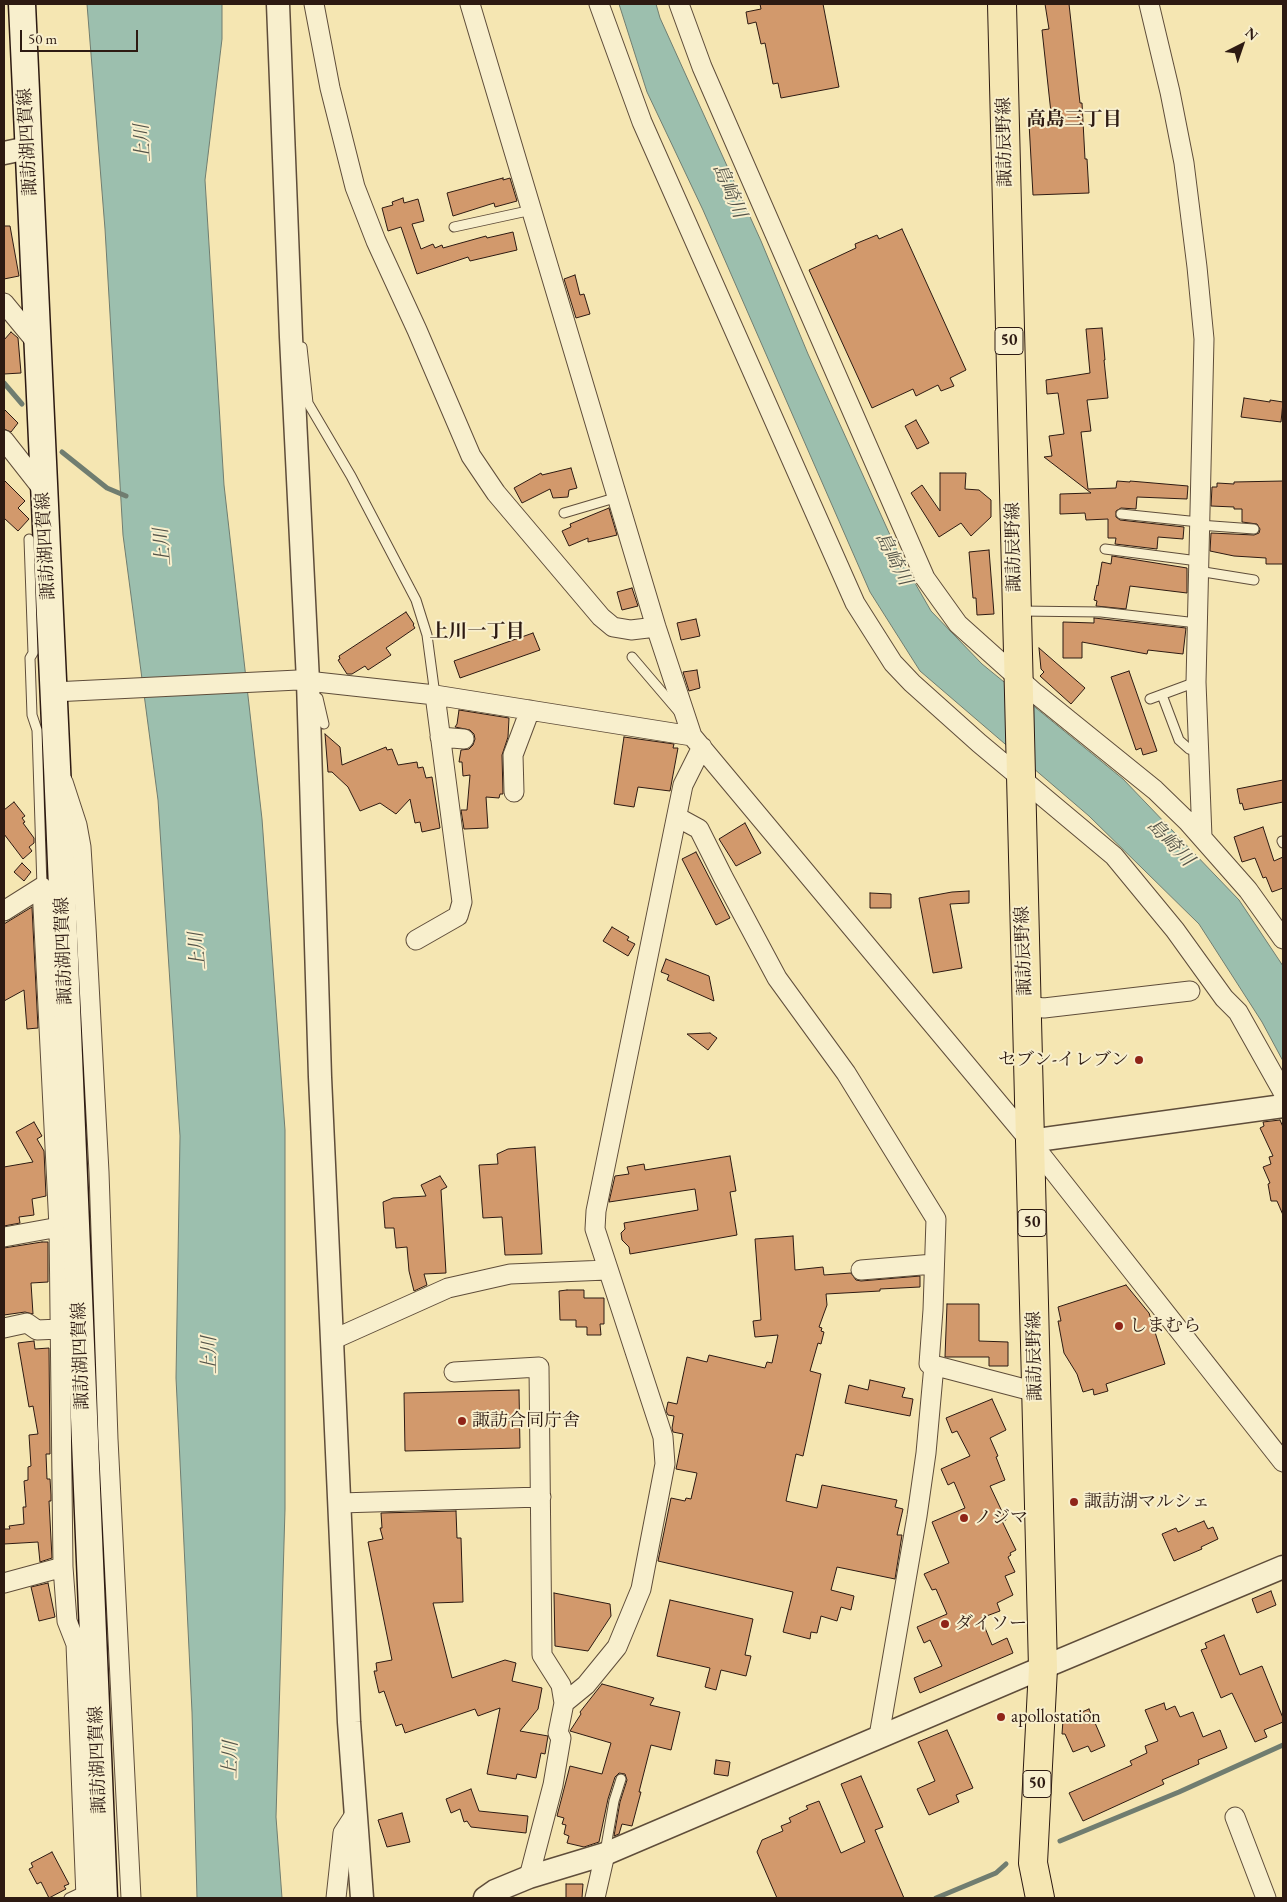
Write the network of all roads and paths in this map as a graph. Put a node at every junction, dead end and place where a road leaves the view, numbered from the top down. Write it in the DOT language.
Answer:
graph roads {
  1 [pos="22,4"];
  2 [pos="278,4"];
  3 [pos="314,4"];
  4 [pos="470,4"];
  5 [pos="599,4"];
  6 [pos="679,4"];
  7 [pos="1002,4"];
  8 [pos="1149,4"];
  9 [pos="16,150"];
  10 [pos="532,210"];
  11 [pos="454,227"];
  12 [pos="4,302"];
  13 [pos="291,337"];
  14 [pos="37,343"];
  15 [pos="4,440"];
  16 [pos="44,491"];
  17 [pos="618,497"];
  18 [pos="564,513"];
  19 [pos="1121,514"];
  20 [pos="1199,523"];
  21 [pos="1254,529"];
  22 [pos="29,539"];
  23 [pos="1106,549"];
  24 [pos="1198,566"];
  25 [pos="1254,580"];
  26 [pos="1016,611"];
  27 [pos="1197,623"];
  28 [pos="656,626"];
  29 [pos="632,657"];
  30 [pos="306,681"];
  31 [pos="1196,682"];
  32 [pos="1019,683"];
  33 [pos="58,691"];
  34 [pos="1162,695"];
  35 [pos="435,696"];
  36 [pos="1150,699"];
  37 [pos="530,710"];
  38 [pos="324,724"];
  39 [pos="693,734"];
  40 [pos="440,737"];
  41 [pos="464,739"];
  42 [pos="1199,751"];
  43 [pos="57,768"];
  44 [pos="1021,774"];
  45 [pos="514,792"];
  46 [pos="677,817"];
  47 [pos="1202,838"];
  48 [pos="42,887"];
  49 [pos="4,911"];
  50 [pos="1282,933"];
  51 [pos="416,940"];
  52 [pos="1190,991"];
  53 [pos="1026,1006"];
  54 [pos="1283,1092"];
  55 [pos="1283,1106"];
  56 [pos="1030,1141"];
  57 [pos="58,1227"];
  58 [pos="4,1237"];
  59 [pos="934,1264"];
  60 [pos="607,1270"];
  61 [pos="860,1270"];
  62 [pos="4,1328"];
  63 [pos="60,1329"];
  64 [pos="332,1340"];
  65 [pos="934,1365"];
  66 [pos="454,1372"];
  67 [pos="1036,1392"];
  68 [pos="1283,1462"];
  69 [pos="541,1497"];
  70 [pos="340,1503"];
  71 [pos="63,1567"];
  72 [pos="1283,1568"];
  73 [pos="4,1583"];
  74 [pos="1043,1668"];
  75 [pos="564,1703"];
  76 [pos="879,1736"];
  77 [pos="621,1779"];
  78 [pos="356,1812"];
  79 [pos="1235,1816"];
  80 [pos="605,1854"];
  81 [pos="529,1877"];
  82 [pos="92,1895"];
  83 [pos="68,1898"];
  84 [pos="131,1898"];
  85 [pos="336,1898"];
  86 [pos="362,1898"];
  87 [pos="485,1898"];
  88 [pos="595,1898"];
  89 [pos="1040,1898"];
  90 [pos="1266,1898"];
  1 -- 9 [label="main road, 諏訪湖四賀線"];
  2 -- 13 [label="street"];
  3 -- 28 [label="street"];
  4 -- 10 [label="street"];
  5 -- 44 [label="street"];
  6 -- 32 [label="street"];
  7 -- 26 [label="main road, 諏訪辰野線 / 50"];
  8 -- 20 [label="street"];
  9 -- 14 [label="main road, 諏訪湖四賀線"];
  10 -- 11 [label="lane"];
  10 -- 17 [label="street"];
  12 -- 14 [label="street"];
  13 -- 30 [label="street"];
  13 -- 35 [label="lane"];
  14 -- 16 [label="main road, 諏訪湖四賀線"];
  15 -- 16 [label="street"];
  16 -- 33 [label="main road, 諏訪湖四賀線"];
  17 -- 18 [label="lane"];
  17 -- 28 [label="street"];
  19 -- 20 [label="lane"];
  20 -- 21 [label="lane"];
  20 -- 24 [label="street"];
  22 -- 48 [label="lane"];
  23 -- 24 [label="lane"];
  24 -- 25 [label="lane"];
  24 -- 27 [label="street"];
  26 -- 27 [label="lane"];
  26 -- 32 [label="main road, 諏訪辰野線 / 50"];
  27 -- 31 [label="street"];
  28 -- 39 [label="street"];
  29 -- 39 [label="lane"];
  30 -- 33 [label="street"];
  30 -- 35 [label="street"];
  30 -- 38 [label="lane"];
  30 -- 64 [label="street"];
  31 -- 34 [label="lane"];
  31 -- 42 [label="street"];
  32 -- 44 [label="main road, 諏訪辰野線 / 50"];
  32 -- 47 [label="street"];
  33 -- 43 [label="main road, 諏訪湖四賀線"];
  34 -- 36 [label="lane"];
  34 -- 42 [label="lane"];
  35 -- 37 [label="street"];
  35 -- 40 [label="street"];
  37 -- 39 [label="street"];
  37 -- 45 [label="street"];
  39 -- 46 [label="street"];
  39 -- 56 [label="street"];
  40 -- 41 [label="street"];
  40 -- 51 [label="street"];
  42 -- 47 [label="street"];
  43 -- 82 [label="main road, 諏訪湖四賀線"];
  43 -- 84 [label="street"];
  44 -- 53 [label="main road, 諏訪辰野線 / 50"];
  44 -- 54 [label="street"];
  46 -- 59 [label="street"];
  46 -- 60 [label="street"];
  47 -- 50 [label="street"];
  48 -- 49 [label="street"];
  48 -- 57 [label="street"];
  52 -- 53 [label="street"];
  53 -- 56 [label="main road, 諏訪辰野線 / 50"];
  55 -- 56 [label="street"];
  56 -- 67 [label="main road, 諏訪辰野線 / 50"];
  56 -- 68 [label="street"];
  57 -- 58 [label="street"];
  57 -- 63 [label="street"];
  59 -- 61 [label="street"];
  59 -- 65 [label="street"];
  60 -- 64 [label="street"];
  60 -- 75 [label="street"];
  62 -- 63 [label="street"];
  63 -- 71 [label="street"];
  64 -- 70 [label="street"];
  65 -- 67 [label="street"];
  65 -- 76 [label="street"];
  66 -- 69 [label="street"];
  67 -- 74 [label="main road, 諏訪辰野線 / 50"];
  69 -- 70 [label="street"];
  69 -- 75 [label="street"];
  70 -- 78 [label="street"];
  71 -- 73 [label="street"];
  71 -- 82 [label="street"];
  72 -- 74 [label="street"];
  74 -- 76 [label="street"];
  74 -- 89 [label="main road, 諏訪辰野線 / 50"];
  75 -- 81 [label="street"];
  76 -- 80 [label="street"];
  77 -- 80 [label="lane"];
  78 -- 85 [label="street"];
  78 -- 86 [label="street"];
  79 -- 90 [label="street"];
  80 -- 81 [label="street"];
  80 -- 88 [label="street"];
  81 -- 87 [label="street"];
  82 -- 83 [label="lane"];
}
